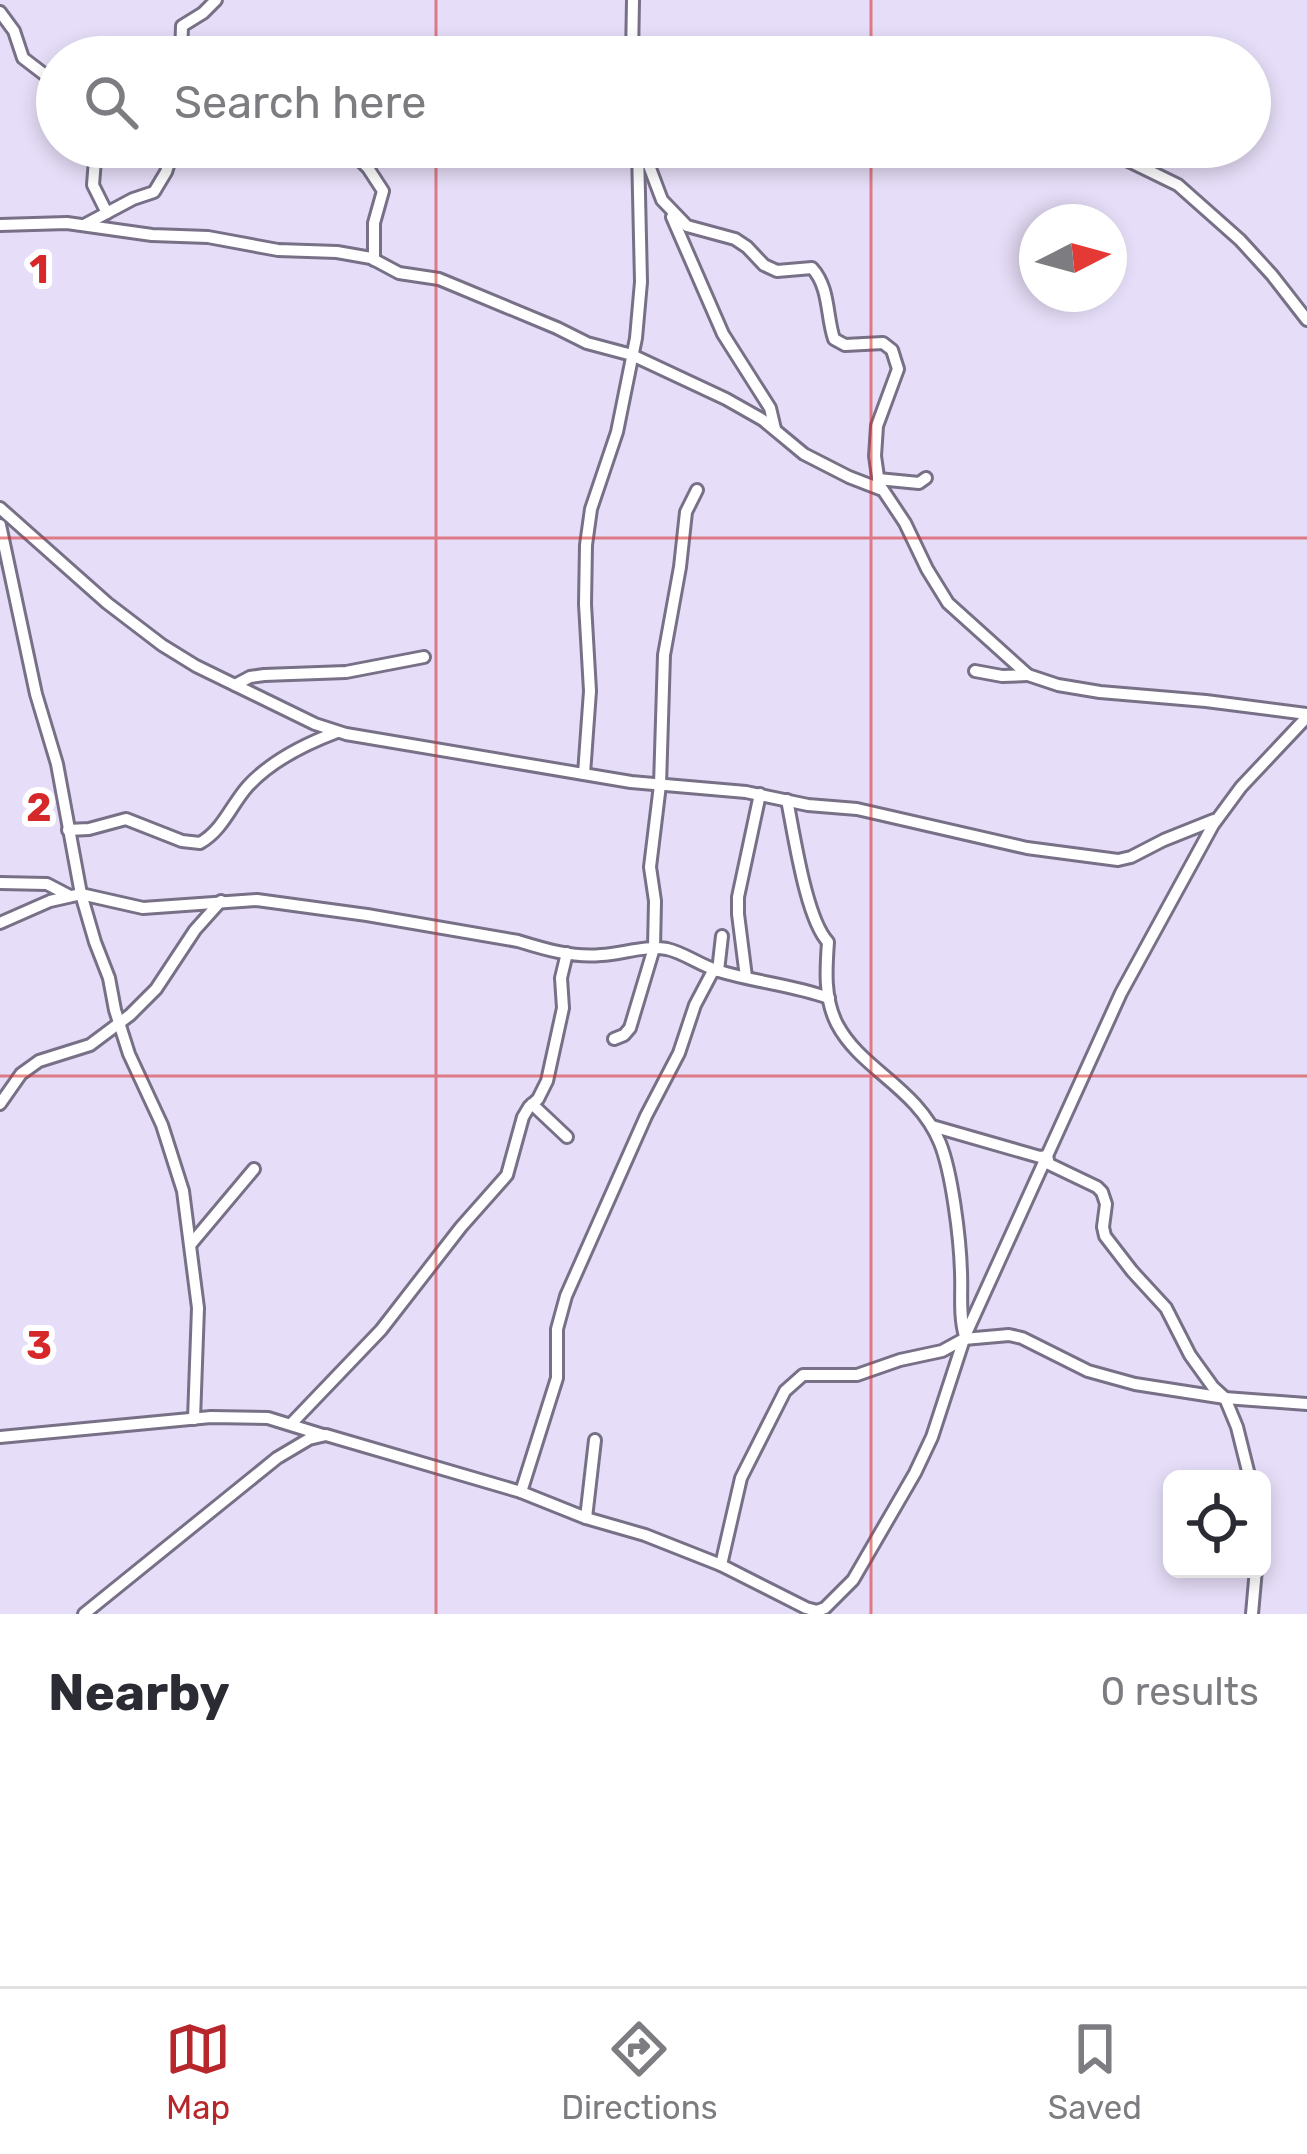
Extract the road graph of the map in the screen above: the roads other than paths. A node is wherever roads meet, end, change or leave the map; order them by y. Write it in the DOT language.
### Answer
graph roads {
  1 [pos="216,0"];
  2 [pos="633,0"];
  3 [pos="0,12"];
  4 [pos="182,36"];
  5 [pos="632,36"];
  6 [pos="36,68"];
  7 [pos="94,168"];
  8 [pos="167,168"];
  9 [pos="368,168"];
  10 [pos="638,168"];
  11 [pos="649,168"];
  12 [pos="1143,168"];
  13 [pos="669,211"];
  14 [pos="107,213"];
  15 [pos="0,225"];
  16 [pos="83,226"];
  17 [pos="374,260"];
  18 [pos="1307,320"];
  19 [pos="632,355"];
  20 [pos="775,429"];
  21 [pos="926,478"];
  22 [pos="879,484"];
  23 [pos="697,490"];
  24 [pos="0,508"];
  25 [pos="0,525"];
  26 [pos="424,657"];
  27 [pos="975,671"];
  28 [pos="1028,675"];
  29 [pos="236,685"];
  30 [pos="1307,717"];
  31 [pos="337,732"];
  32 [pos="584,775"];
  33 [pos="660,785"];
  34 [pos="760,794"];
  35 [pos="787,800"];
  36 [pos="1217,819"];
  37 [pos="68,830"];
  38 [pos="0,883"];
  39 [pos="76,895"];
  40 [pos="221,901"];
  41 [pos="0,923"];
  42 [pos="722,936"];
  43 [pos="654,948"];
  44 [pos="567,953"];
  45 [pos="716,970"];
  46 [pos="746,977"];
  47 [pos="829,998"];
  48 [pos="120,1024"];
  49 [pos="614,1039"];
  50 [pos="0,1104"];
  51 [pos="532,1104"];
  52 [pos="932,1126"];
  53 [pos="567,1137"];
  54 [pos="1047,1156"];
  55 [pos="254,1169"];
  56 [pos="191,1244"];
  57 [pos="964,1338"];
  58 [pos="1225,1398"];
  59 [pos="1307,1404"];
  60 [pos="194,1419"];
  61 [pos="291,1424"];
  62 [pos="326,1435"];
  63 [pos="0,1437"];
  64 [pos="595,1440"];
  65 [pos="1248,1470"];
  66 [pos="521,1492"];
  67 [pos="586,1517"];
  68 [pos="722,1565"];
  69 [pos="1255,1578"];
  70 [pos="84,1614"];
  71 [pos="1252,1614"];
  1 -- 4 [label="street"];
  2 -- 5 [label="street"];
  3 -- 6 [label="street"];
  7 -- 14 [label="street"];
  8 -- 14 [label="street"];
  9 -- 17 [label="street"];
  10 -- 19 [label="street"];
  11 -- 13 [label="street"];
  12 -- 18 [label="street"];
  13 -- 20 [label="street"];
  13 -- 22 [label="street"];
  14 -- 16 [label="street"];
  15 -- 16 [label="street"];
  16 -- 17 [label="street"];
  17 -- 19 [label="street"];
  19 -- 20 [label="street"];
  19 -- 32 [label="street"];
  20 -- 22 [label="street"];
  21 -- 22 [label="street"];
  22 -- 28 [label="street"];
  23 -- 33 [label="street"];
  24 -- 29 [label="street"];
  25 -- 37 [label="street"];
  26 -- 29 [label="street"];
  27 -- 28 [label="street"];
  28 -- 30 [label="street"];
  29 -- 31 [label="street"];
  30 -- 36 [label="street"];
  31 -- 32 [label="street"];
  31 -- 37 [label="street"];
  32 -- 33 [label="street"];
  33 -- 34 [label="street"];
  33 -- 43 [label="street"];
  34 -- 35 [label="street"];
  34 -- 46 [label="street"];
  35 -- 36 [label="street"];
  35 -- 47 [label="street"];
  36 -- 54 [label="street"];
  37 -- 39 [label="street"];
  38 -- 39 [label="street"];
  39 -- 40 [label="street"];
  39 -- 41 [label="street"];
  39 -- 48 [label="street"];
  40 -- 44 [label="street"];
  40 -- 48 [label="street"];
  42 -- 45 [label="street"];
  43 -- 44 [label="street"];
  43 -- 45 [label="street"];
  43 -- 49 [label="street"];
  44 -- 51 [label="street"];
  45 -- 46 [label="street"];
  45 -- 66 [label="street"];
  46 -- 47 [label="street"];
  47 -- 52 [label="street"];
  48 -- 50 [label="street"];
  48 -- 56 [label="street"];
  51 -- 53 [label="street"];
  51 -- 61 [label="street"];
  52 -- 54 [label="street"];
  52 -- 57 [label="street"];
  54 -- 57 [label="street"];
  54 -- 58 [label="street"];
  55 -- 56 [label="street"];
  56 -- 60 [label="street"];
  57 -- 58 [label="street"];
  57 -- 68 [label="street"];
  57 -- 68 [label="street"];
  58 -- 59 [label="street"];
  58 -- 65 [label="street"];
  60 -- 61 [label="street"];
  60 -- 63 [label="street"];
  61 -- 62 [label="street"];
  62 -- 66 [label="street"];
  62 -- 70 [label="street"];
  64 -- 67 [label="street"];
  66 -- 67 [label="street"];
  67 -- 68 [label="street"];
  69 -- 71 [label="street"];
}
